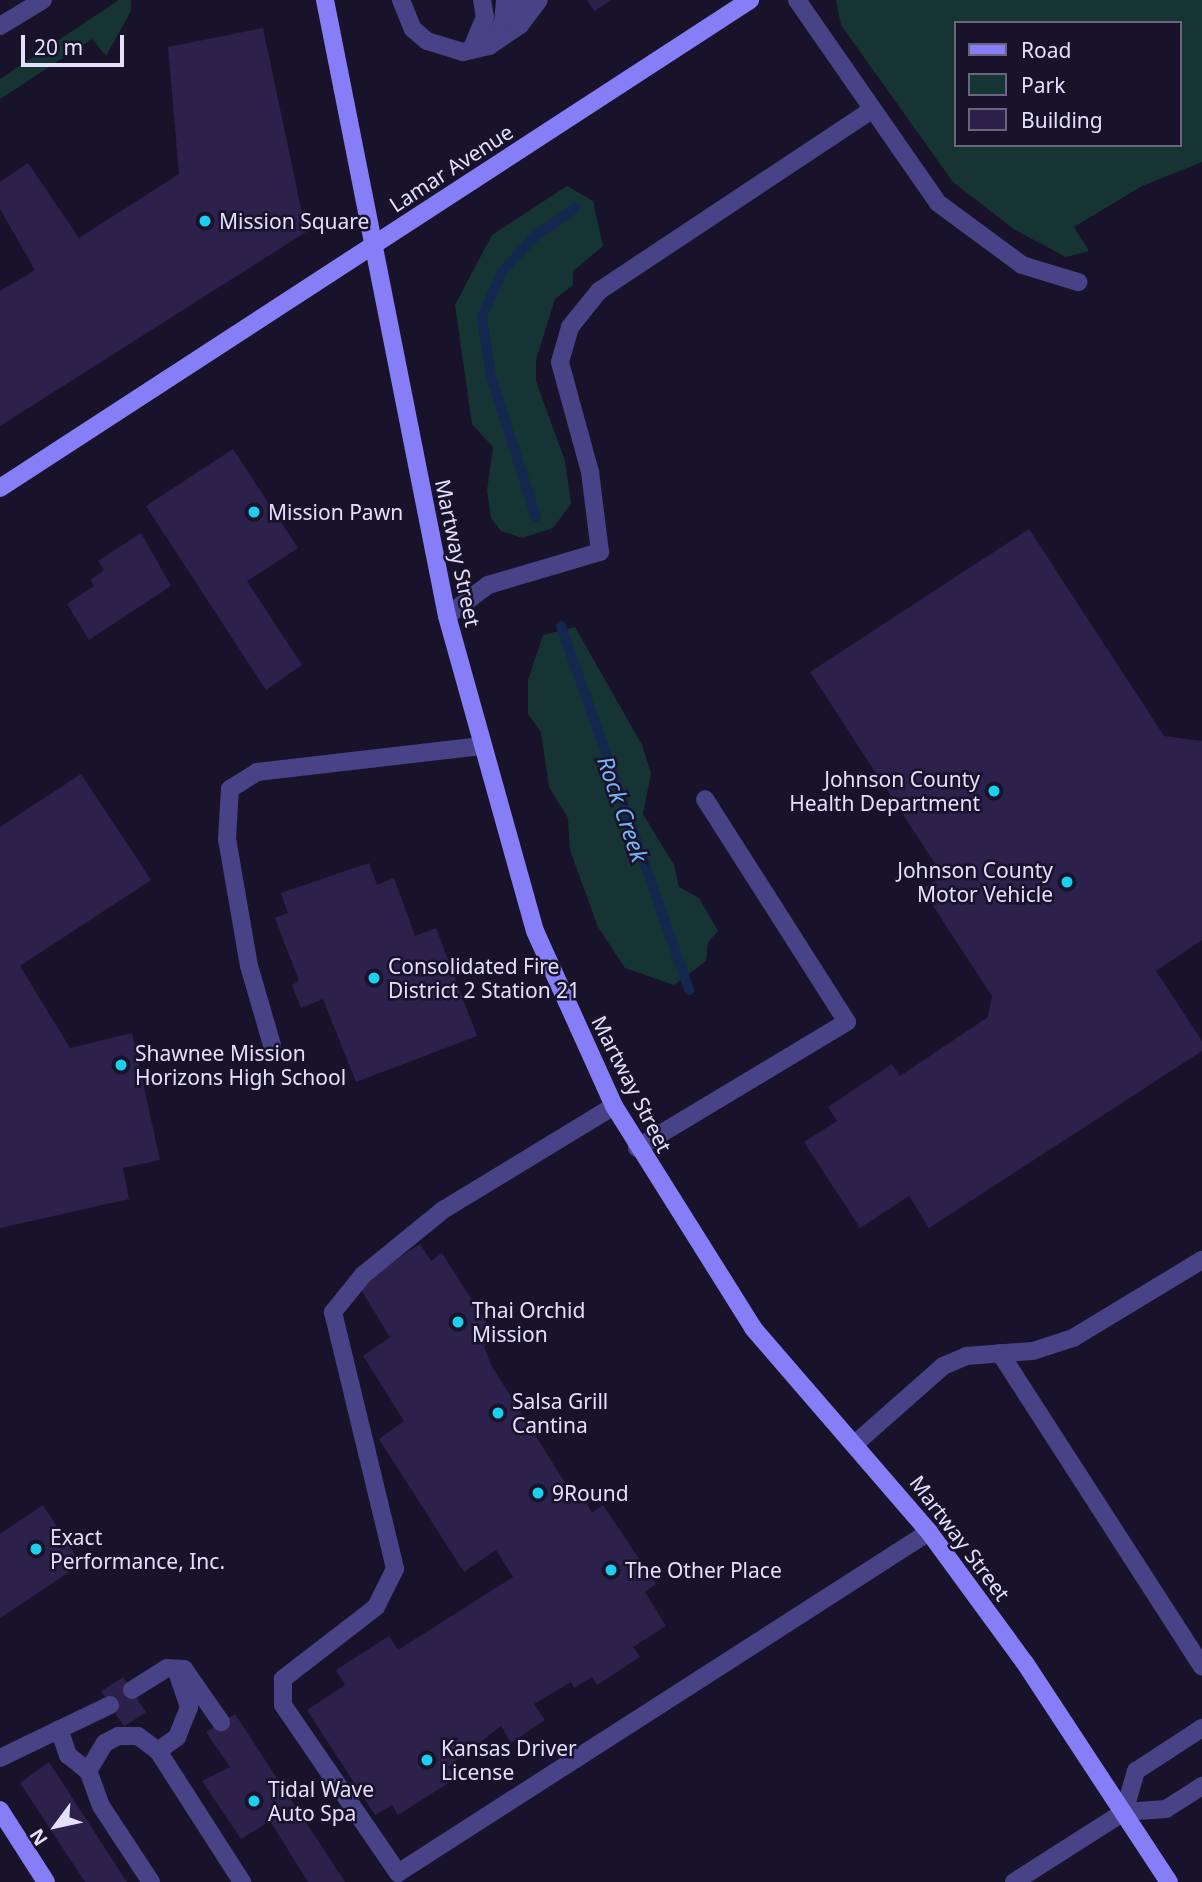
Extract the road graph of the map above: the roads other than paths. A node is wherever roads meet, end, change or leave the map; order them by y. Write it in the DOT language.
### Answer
graph roads {
  1 [pos="43,0"];
  2 [pos="326,0"];
  3 [pos="401,0"];
  4 [pos="482,0"];
  5 [pos="505,0"];
  6 [pos="521,0"];
  7 [pos="539,0"];
  8 [pos="750,0"];
  9 [pos="797,0"];
  10 [pos="520,25"];
  11 [pos="0,26"];
  12 [pos="480,48"];
  13 [pos="870,111"];
  14 [pos="375,246"];
  15 [pos="1077,282"];
  16 [pos="0,488"];
  17 [pos="447,616"];
  18 [pos="482,746"];
  19 [pos="705,799"];
  20 [pos="272,1045"];
  21 [pos="614,1106"];
  22 [pos="637,1148"];
  23 [pos="1202,1260"];
  24 [pos="1000,1353"];
  25 [pos="856,1443"];
  26 [pos="929,1532"];
  27 [pos="1202,1666"];
  28 [pos="176,1669"];
  29 [pos="132,1690"];
  30 [pos="110,1705"];
  31 [pos="220,1722"];
  32 [pos="1202,1728"];
  33 [pos="59,1729"];
  34 [pos="158,1751"];
  35 [pos="0,1758"];
  36 [pos="88,1771"];
  37 [pos="1202,1786"];
  38 [pos="0,1810"];
  39 [pos="1124,1812"];
  40 [pos="46,1882"];
  41 [pos="151,1882"];
  42 [pos="242,1882"];
  43 [pos="1014,1882"];
  44 [pos="1169,1882"];
  1 -- 11 [label="lane"];
  2 -- 14 [label="street, Martway Street"];
  3 -- 12 [label="lane"];
  4 -- 12 [label="lane"];
  5 -- 12 [label="lane"];
  6 -- 10 [label="lane"];
  7 -- 10 [label="lane"];
  8 -- 14 [label="street, Lamar Avenue"];
  9 -- 13 [label="lane"];
  10 -- 12 [label="lane"];
  13 -- 15 [label="lane"];
  13 -- 17 [label="lane"];
  14 -- 16 [label="street, Lamar Avenue"];
  14 -- 17 [label="street, Martway Street"];
  17 -- 18 [label="street, Martway Street"];
  18 -- 20 [label="lane"];
  18 -- 21 [label="street, Martway Street"];
  19 -- 22 [label="lane"];
  21 -- 22 [label="street, Martway Street"];
  21 -- 26 [label="lane"];
  22 -- 25 [label="street, Martway Street"];
  23 -- 24 [label="lane"];
  24 -- 25 [label="lane"];
  24 -- 27 [label="lane"];
  25 -- 26 [label="street, Martway Street"];
  26 -- 39 [label="street, Martway Street"];
  28 -- 29 [label="lane"];
  28 -- 31 [label="lane"];
  28 -- 34 [label="lane"];
  30 -- 33 [label="lane"];
  32 -- 39 [label="lane"];
  33 -- 35 [label="lane"];
  33 -- 36 [label="lane"];
  34 -- 36 [label="lane"];
  34 -- 42 [label="lane"];
  36 -- 41 [label="lane"];
  37 -- 39 [label="lane"];
  38 -- 40 [label="street"];
  39 -- 43 [label="lane"];
  39 -- 44 [label="street, Martway Street"];
}
